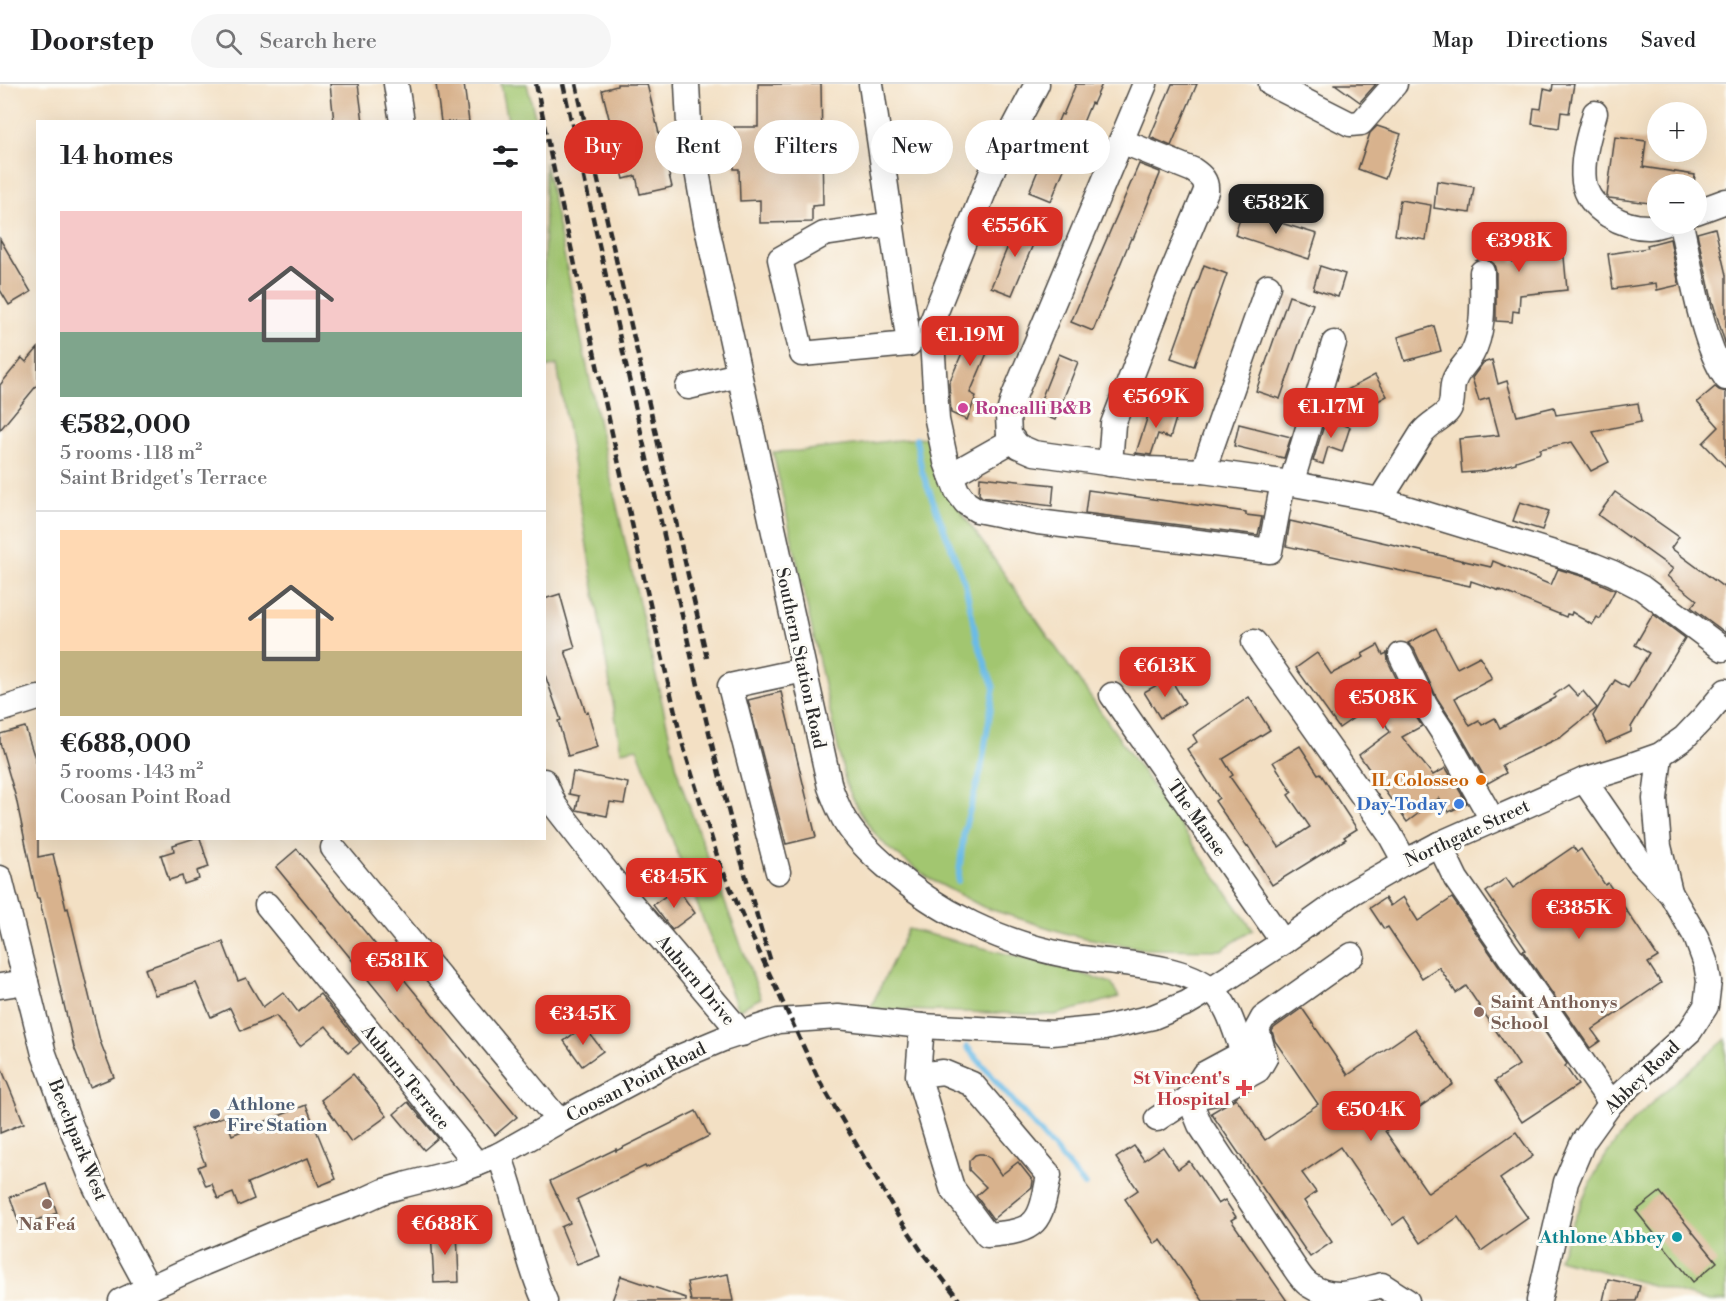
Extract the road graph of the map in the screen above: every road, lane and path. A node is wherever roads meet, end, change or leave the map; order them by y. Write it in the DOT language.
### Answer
graph roads {
  1 [pos="396,84"];
  2 [pos="687,84"];
  3 [pos="871,84"];
  4 [pos="1037,84"];
  5 [pos="1145,84"];
  6 [pos="1271,84"];
  7 [pos="1395,84"];
  8 [pos="1595,113"];
  9 [pos="402,120"];
  10 [pos="1121,141"];
  11 [pos="1726,201"];
  12 [pos="1707,208"];
  13 [pos="892,224"];
  14 [pos="1647,226"];
  15 [pos="1683,234"];
  16 [pos="1482,272"];
  17 [pos="1268,285"];
  18 [pos="1334,343"];
  19 [pos="739,375"];
  20 [pos="1726,378"];
  21 [pos="688,387"];
  22 [pos="1013,440"];
  23 [pos="1110,464"];
  24 [pos="1203,471"];
  25 [pos="951,475"];
  26 [pos="1287,483"];
  27 [pos="1380,500"];
  28 [pos="1254,642"];
  29 [pos="1723,648"];
  30 [pos="1401,655"];
  31 [pos="804,670"];
  32 [pos="1726,691"];
  33 [pos="1112,695"];
  34 [pos="36,699"];
  35 [pos="0,710"];
  36 [pos="1660,755"];
  37 [pos="1584,780"];
  38 [pos="546,786"];
  39 [pos="1492,819"];
  40 [pos="1439,844"];
  41 [pos="333,848"];
  42 [pos="1405,862"];
  43 [pos="778,872"];
  44 [pos="0,878"];
  45 [pos="1671,894"];
  46 [pos="267,905"];
  47 [pos="1283,942"];
  48 [pos="1352,955"];
  49 [pos="26,982"];
  50 [pos="0,986"];
  51 [pos="1211,989"];
  52 [pos="922,1026"];
  53 [pos="742,1034"];
  54 [pos="918,1075"];
  55 [pos="1189,1098"];
  56 [pos="1611,1103"];
  57 [pos="1157,1119"];
  58 [pos="559,1121"];
  59 [pos="488,1160"];
  60 [pos="149,1289"];
  61 [pos="1354,1297"];
  62 [pos="1404,1300"];
  63 [pos="121,1301"];
  64 [pos="545,1301"];
  65 [pos="1539,1301"];
  1 -- 9 [label="street"];
  2 -- 19 [label="street, Southern Station Road"];
  3 -- 13 [label="street"];
  4 -- 25 [label="street"];
  5 -- 10 [label="street"];
  6 -- 7 [label="street"];
  8 -- 14 [label="street"];
  10 -- 22 [label="street"];
  10 -- 23 [label="street"];
  11 -- 12 [label="street"];
  13 -- 13 [label="street"];
  15 -- 20 [label="street"];
  16 -- 27 [label="street"];
  17 -- 24 [label="street"];
  18 -- 26 [label="street"];
  19 -- 21 [label="street"];
  19 -- 31 [label="street, Southern Station Road"];
  22 -- 23 [label="street"];
  22 -- 25 [label="street"];
  23 -- 24 [label="street"];
  24 -- 26 [label="street"];
  25 -- 26 [label="street"];
  26 -- 27 [label="street"];
  27 -- 29 [label="street"];
  28 -- 42 [label="street"];
  30 -- 39 [label="street"];
  31 -- 43 [label="street"];
  31 -- 51 [label="street, Southern Station Road"];
  32 -- 36 [label="street, Northgate Street"];
  33 -- 47 [label="street, The Manse"];
  34 -- 35 [label="street"];
  36 -- 37 [label="street, Northgate Street"];
  36 -- 45 [label="street, Abbey Road"];
  37 -- 39 [label="street, Northgate Street"];
  37 -- 45 [label="street, Abbey Road"];
  38 -- 53 [label="street, Auburn Drive"];
  39 -- 40 [label="street, Northgate Street"];
  40 -- 42 [label="street, Northgate Street"];
  40 -- 56 [label="street"];
  41 -- 58 [label="street"];
  42 -- 47 [label="street, Northgate Street"];
  44 -- 49 [label="street, Beechpark West"];
  45 -- 56 [label="street, Abbey Road"];
  46 -- 59 [label="street, Auburn Terrace"];
  47 -- 51 [label="street, Northgate Street"];
  48 -- 55 [label="street"];
  49 -- 50 [label="street"];
  49 -- 60 [label="street, Beechpark West"];
  51 -- 52 [label="street, Coosan Point Road"];
  51 -- 55 [label="street"];
  52 -- 53 [label="street, Coosan Point Road"];
  52 -- 54 [label="street"];
  53 -- 58 [label="street, Coosan Point Road"];
  54 -- 54 [label="street"];
  55 -- 57 [label="street"];
  55 -- 61 [label="street"];
  56 -- 65 [label="street, Abbey Road"];
  58 -- 59 [label="street, Coosan Point Road"];
  59 -- 60 [label="street, Coosan Point Road"];
  59 -- 64 [label="street, Auburn Terrace"];
  60 -- 63 [label="street, Coosan Point Road"];
  61 -- 62 [label="street"];
}
